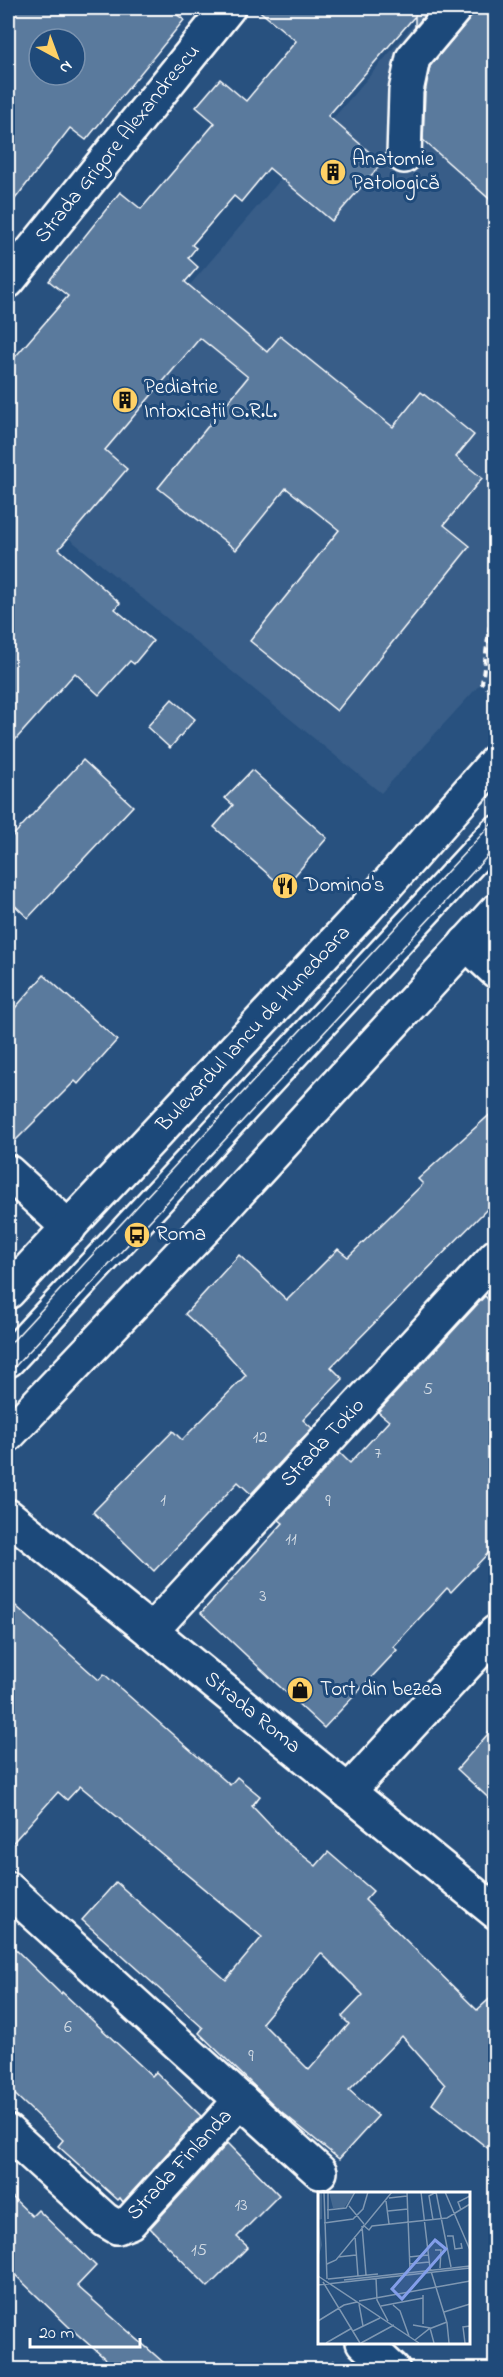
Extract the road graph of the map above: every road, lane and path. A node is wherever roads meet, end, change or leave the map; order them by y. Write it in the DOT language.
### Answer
graph roads {
  1 [pos="228,8"];
  2 [pos="455,8"];
  3 [pos="404,156"];
  4 [pos="8,281"];
  5 [pos="495,585"];
  6 [pos="495,695"];
  7 [pos="495,762"];
  8 [pos="495,833"];
  9 [pos="495,911"];
  10 [pos="466,943"];
  11 [pos="495,971"];
  12 [pos="8,1172"];
  13 [pos="69,1228"];
  14 [pos="495,1256"];
  15 [pos="8,1292"];
  16 [pos="8,1360"];
  17 [pos="8,1435"];
  18 [pos="8,1516"];
  19 [pos="151,1631"];
  20 [pos="495,1632"];
  21 [pos="348,1792"];
  22 [pos="8,1889"];
  23 [pos="495,1912"];
  24 [pos="241,2100"];
  25 [pos="8,2132"];
  26 [pos="320,2172"];
  27 [pos="364,2344"];
  28 [pos="393,2370"];
  1 -- 4 [label="street, Strada Grigore Alexandrescu"];
  2 -- 3 [label="street"];
  5 -- 6 [label="path"];
  7 -- 13 [label="street, Bulevardul Iancu de Hunedoara"];
  8 -- 16 [label="street"];
  9 -- 10 [label="street"];
  10 -- 11 [label="street"];
  10 -- 17 [label="street"];
  12 -- 13 [label="street"];
  13 -- 15 [label="street, Bulevardul Iancu de Hunedoara"];
  14 -- 19 [label="street, Strada Tokio"];
  18 -- 19 [label="street, Strada Roma"];
  19 -- 21 [label="street, Strada Roma"];
  20 -- 21 [label="street"];
  21 -- 23 [label="street, Strada Roma"];
  22 -- 24 [label="street, Strada Finlanda"];
  24 -- 25 [label="street, Strada Finlanda"];
  24 -- 26 [label="street, Strada Finlanda"];
  27 -- 28 [label="street"];
}
